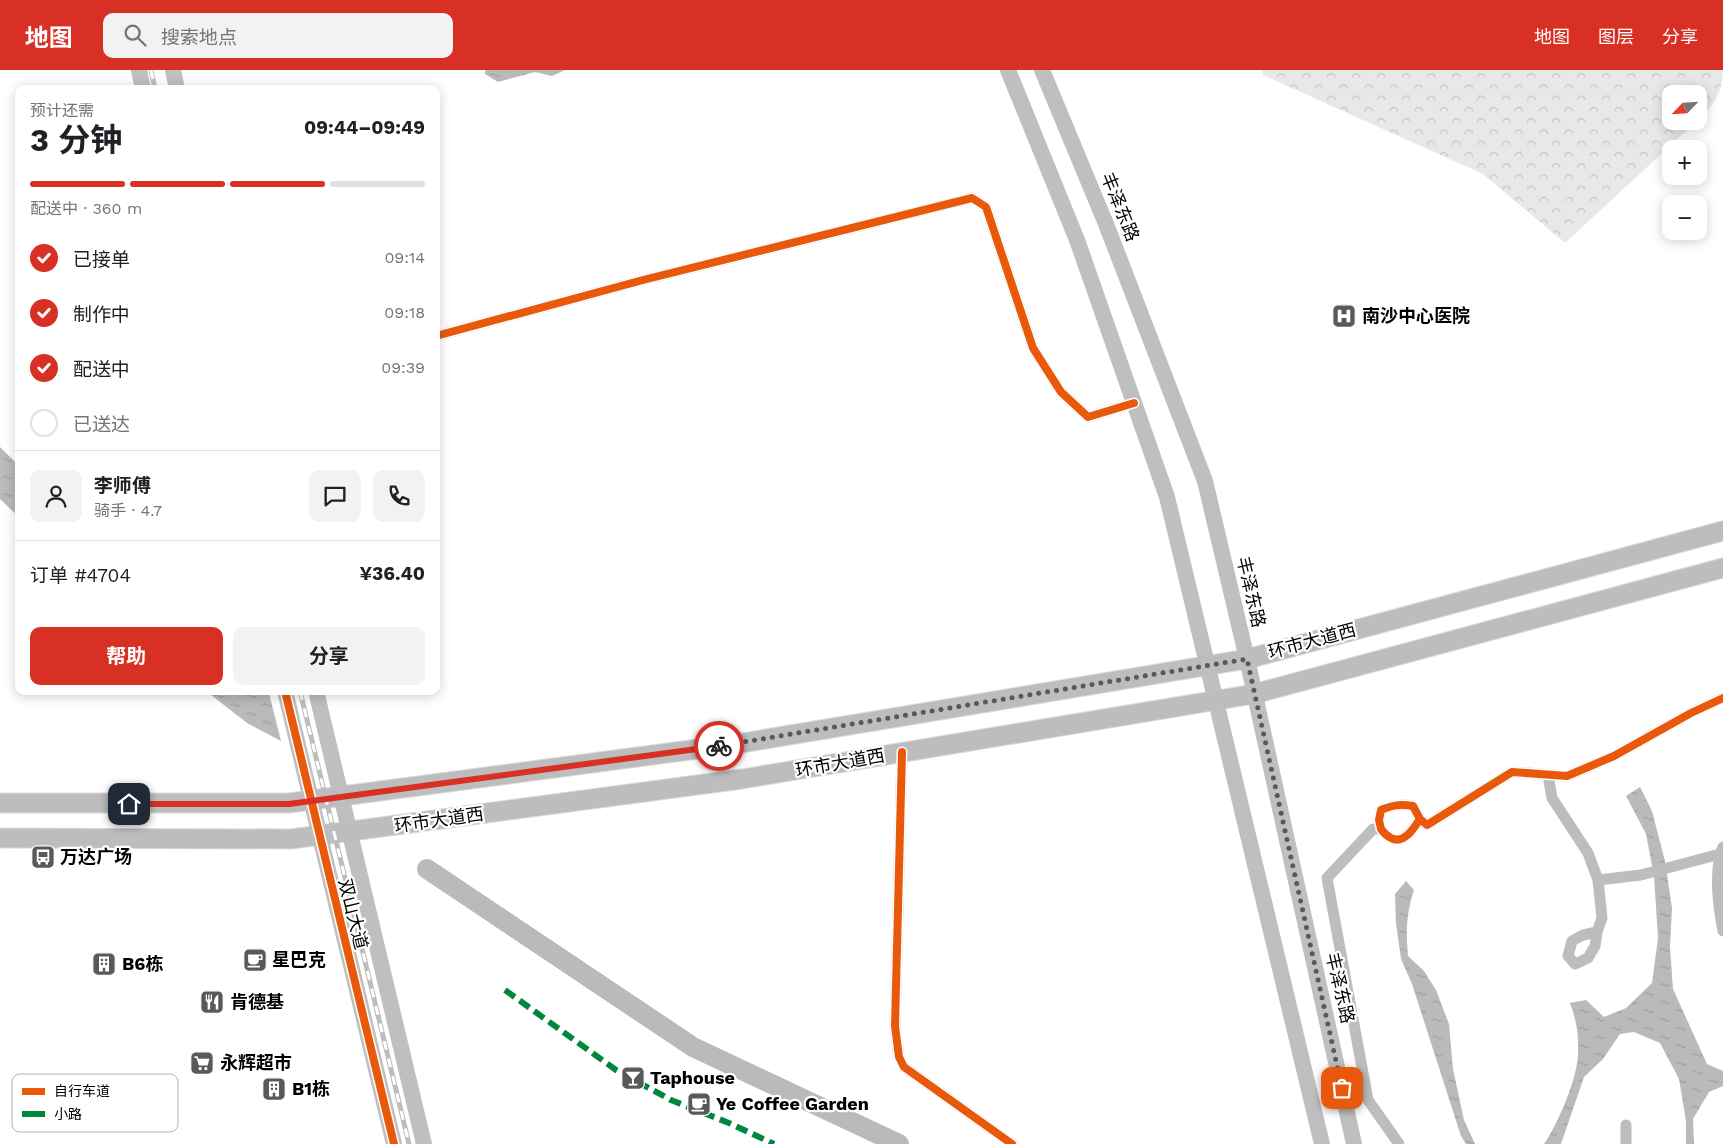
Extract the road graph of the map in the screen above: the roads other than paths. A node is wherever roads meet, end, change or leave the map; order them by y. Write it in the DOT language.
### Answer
graph roads {
  1 [pos="139,70"];
  2 [pos="173,70"];
  3 [pos="1008,70"];
  4 [pos="1042,70"];
  5 [pos="142,85"];
  6 [pos="176,85"];
  7 [pos="440,335"];
  8 [pos="1134,403"];
  9 [pos="1723,530"];
  10 [pos="1723,568"];
  11 [pos="1247,659"];
  12 [pos="1208,666"];
  13 [pos="1254,694"];
  14 [pos="285,695"];
  15 [pos="317,695"];
  16 [pos="1723,698"];
  17 [pos="1217,700"];
  18 [pos="902,752"];
  19 [pos="1548,775"];
  20 [pos="341,797"];
  21 [pos="310,801"];
  22 [pos="0,803"];
  23 [pos="1420,818"];
  24 [pos="1380,830"];
  25 [pos="350,832"];
  26 [pos="318,836"];
  27 [pos="0,838"];
  28 [pos="1722,851"];
  29 [pos="1598,880"];
  30 [pos="1723,931"];
  31 [pos="1597,932"];
  32 [pos="1626,1125"];
  33 [pos="394,1144"];
  34 [pos="424,1144"];
  35 [pos="1012,1144"];
  36 [pos="1322,1144"];
  37 [pos="1354,1144"];
  38 [pos="1399,1144"];
  39 [pos="1626,1144"];
  1 -- 5 [label="main road"];
  2 -- 6 [label="main road"];
  3 -- 8 [label="main road"];
  4 -- 11 [label="main road, 丰泽东路"];
  7 -- 8 [label="street"];
  8 -- 12 [label="main road"];
  9 -- 11 [label="main road, 环市大道西"];
  10 -- 13 [label="main road, 环市大道西"];
  11 -- 12 [label="main road, 环市大道西"];
  11 -- 13 [label="main road, 丰泽东路"];
  12 -- 17 [label="main road"];
  12 -- 20 [label="main road, 环市大道西"];
  13 -- 17 [label="main road, 环市大道西"];
  13 -- 37 [label="main road, 丰泽东路"];
  14 -- 21 [label="main road, 双山大道"];
  15 -- 20 [label="main road, 双山大道"];
  16 -- 19 [label="street"];
  17 -- 18 [label="main road, 环市大道西"];
  17 -- 36 [label="main road"];
  18 -- 25 [label="main road, 环市大道西"];
  18 -- 35 [label="street"];
  19 -- 23 [label="street"];
  19 -- 29 [label="street"];
  20 -- 21 [label="main road, 环市大道西"];
  20 -- 25 [label="main road, 双山大道"];
  21 -- 22 [label="main road, 环市大道西"];
  21 -- 26 [label="main road, 双山大道"];
  23 -- 24 [label="street"];
  23 -- 24 [label="street"];
  24 -- 38 [label="street"];
  25 -- 26 [label="main road, 环市大道西"];
  25 -- 34 [label="main road, 双山大道"];
  26 -- 27 [label="main road, 环市大道西"];
  26 -- 33 [label="main road, 双山大道"];
  28 -- 29 [label="street"];
  28 -- 30 [label="street"];
  29 -- 31 [label="street"];
  32 -- 39 [label="street"];
}
